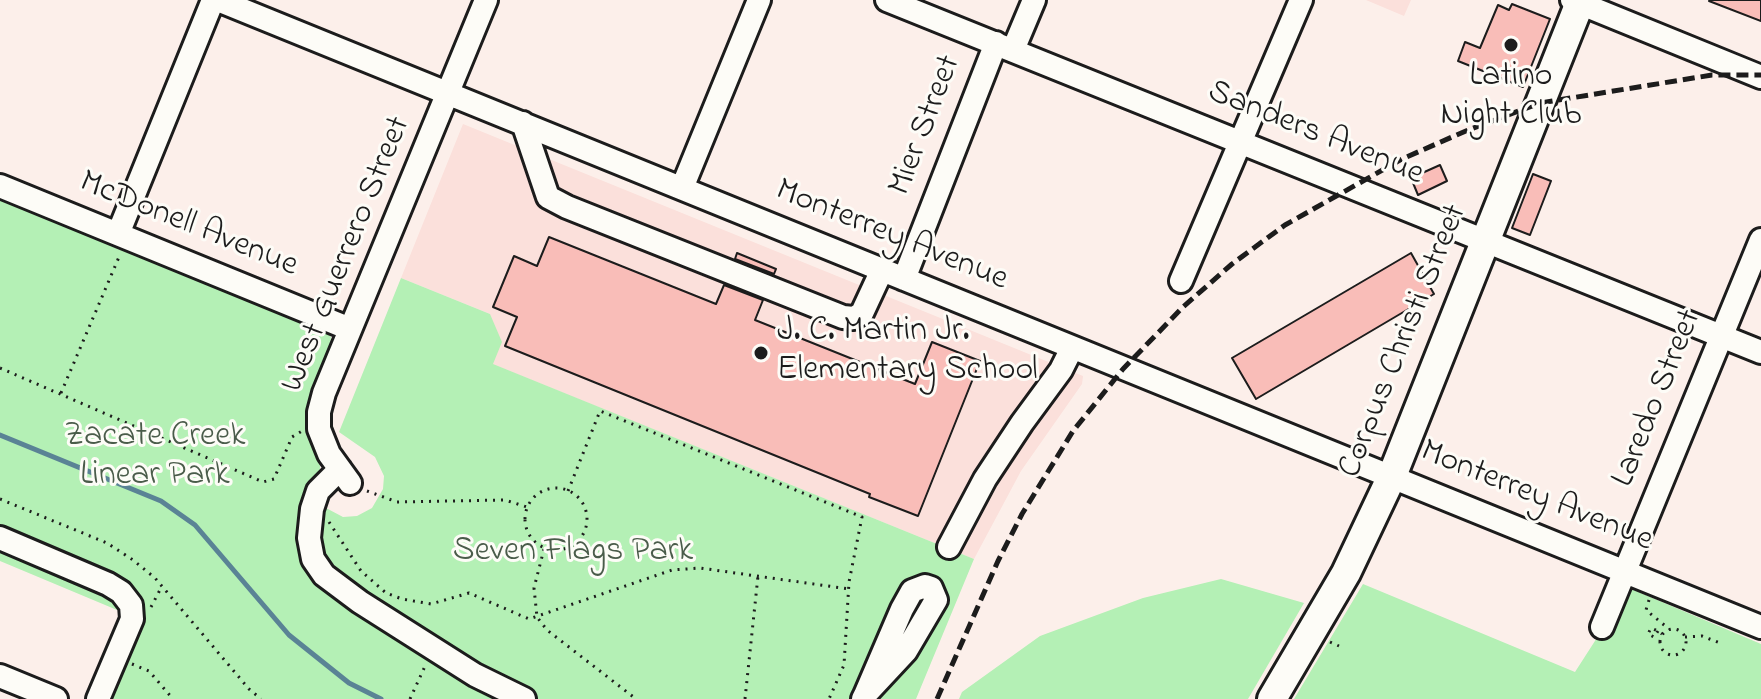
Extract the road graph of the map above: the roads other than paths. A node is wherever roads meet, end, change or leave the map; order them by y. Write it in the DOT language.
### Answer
graph roads {
  1 [pos="216,0"];
  2 [pos="486,0"];
  3 [pos="759,0"];
  4 [pos="887,0"];
  5 [pos="1034,0"];
  6 [pos="1301,0"];
  7 [pos="1577,1"];
  8 [pos="1005,46"];
  9 [pos="1761,77"];
  10 [pos="449,93"];
  11 [pos="523,123"];
  12 [pos="1240,142"];
  13 [pos="0,186"];
  14 [pos="682,188"];
  15 [pos="1761,240"];
  16 [pos="1484,241"];
  17 [pos="119,243"];
  18 [pos="882,270"];
  19 [pos="904,279"];
  20 [pos="1181,281"];
  21 [pos="350,329"];
  22 [pos="1722,336"];
  23 [pos="1072,348"];
  24 [pos="1761,352"];
  25 [pos="1392,476"];
  26 [pos="0,538"];
  27 [pos="949,547"];
  28 [pos="1625,572"];
  29 [pos="1602,627"];
  30 [pos="1761,627"];
  31 [pos="0,676"];
  32 [pos="56,699"];
  33 [pos="98,699"];
  34 [pos="524,699"];
  35 [pos="1272,699"];
  1 -- 10 [label="street, Monterrey Avenue"];
  1 -- 17 [label="street"];
  2 -- 10 [label="street, West Guerrero Street"];
  3 -- 14 [label="street"];
  4 -- 8 [label="street, Sanders Avenue"];
  5 -- 8 [label="street, Mier Street"];
  6 -- 12 [label="street"];
  7 -- 9 [label="street"];
  7 -- 16 [label="main road, Corpus Christi Street"];
  8 -- 12 [label="street, Sanders Avenue"];
  8 -- 19 [label="street, Mier Street"];
  10 -- 11 [label="street, Monterrey Avenue"];
  10 -- 21 [label="street, West Guerrero Street"];
  11 -- 14 [label="street, Monterrey Avenue"];
  11 -- 18 [label="street"];
  12 -- 16 [label="street, Sanders Avenue"];
  12 -- 20 [label="street"];
  13 -- 17 [label="street, McDonell Avenue"];
  14 -- 18 [label="street, Monterrey Avenue"];
  15 -- 22 [label="street, Laredo Street"];
  16 -- 22 [label="street, Sanders Avenue"];
  16 -- 25 [label="main road, Corpus Christi Street"];
  17 -- 21 [label="street, McDonell Avenue"];
  18 -- 19 [label="street, Monterrey Avenue"];
  19 -- 23 [label="street, Monterrey Avenue"];
  21 -- 34 [label="street, West Guerrero Street"];
  22 -- 24 [label="street, Sanders Avenue"];
  22 -- 28 [label="street, Laredo Street"];
  23 -- 25 [label="street, Monterrey Avenue"];
  23 -- 27 [label="street"];
  25 -- 28 [label="street, Monterrey Avenue"];
  25 -- 35 [label="main road, Corpus Christi Street"];
  26 -- 33 [label="street"];
  28 -- 29 [label="street, Laredo Street"];
  28 -- 30 [label="street, Monterrey Avenue"];
  31 -- 32 [label="street"];
}
